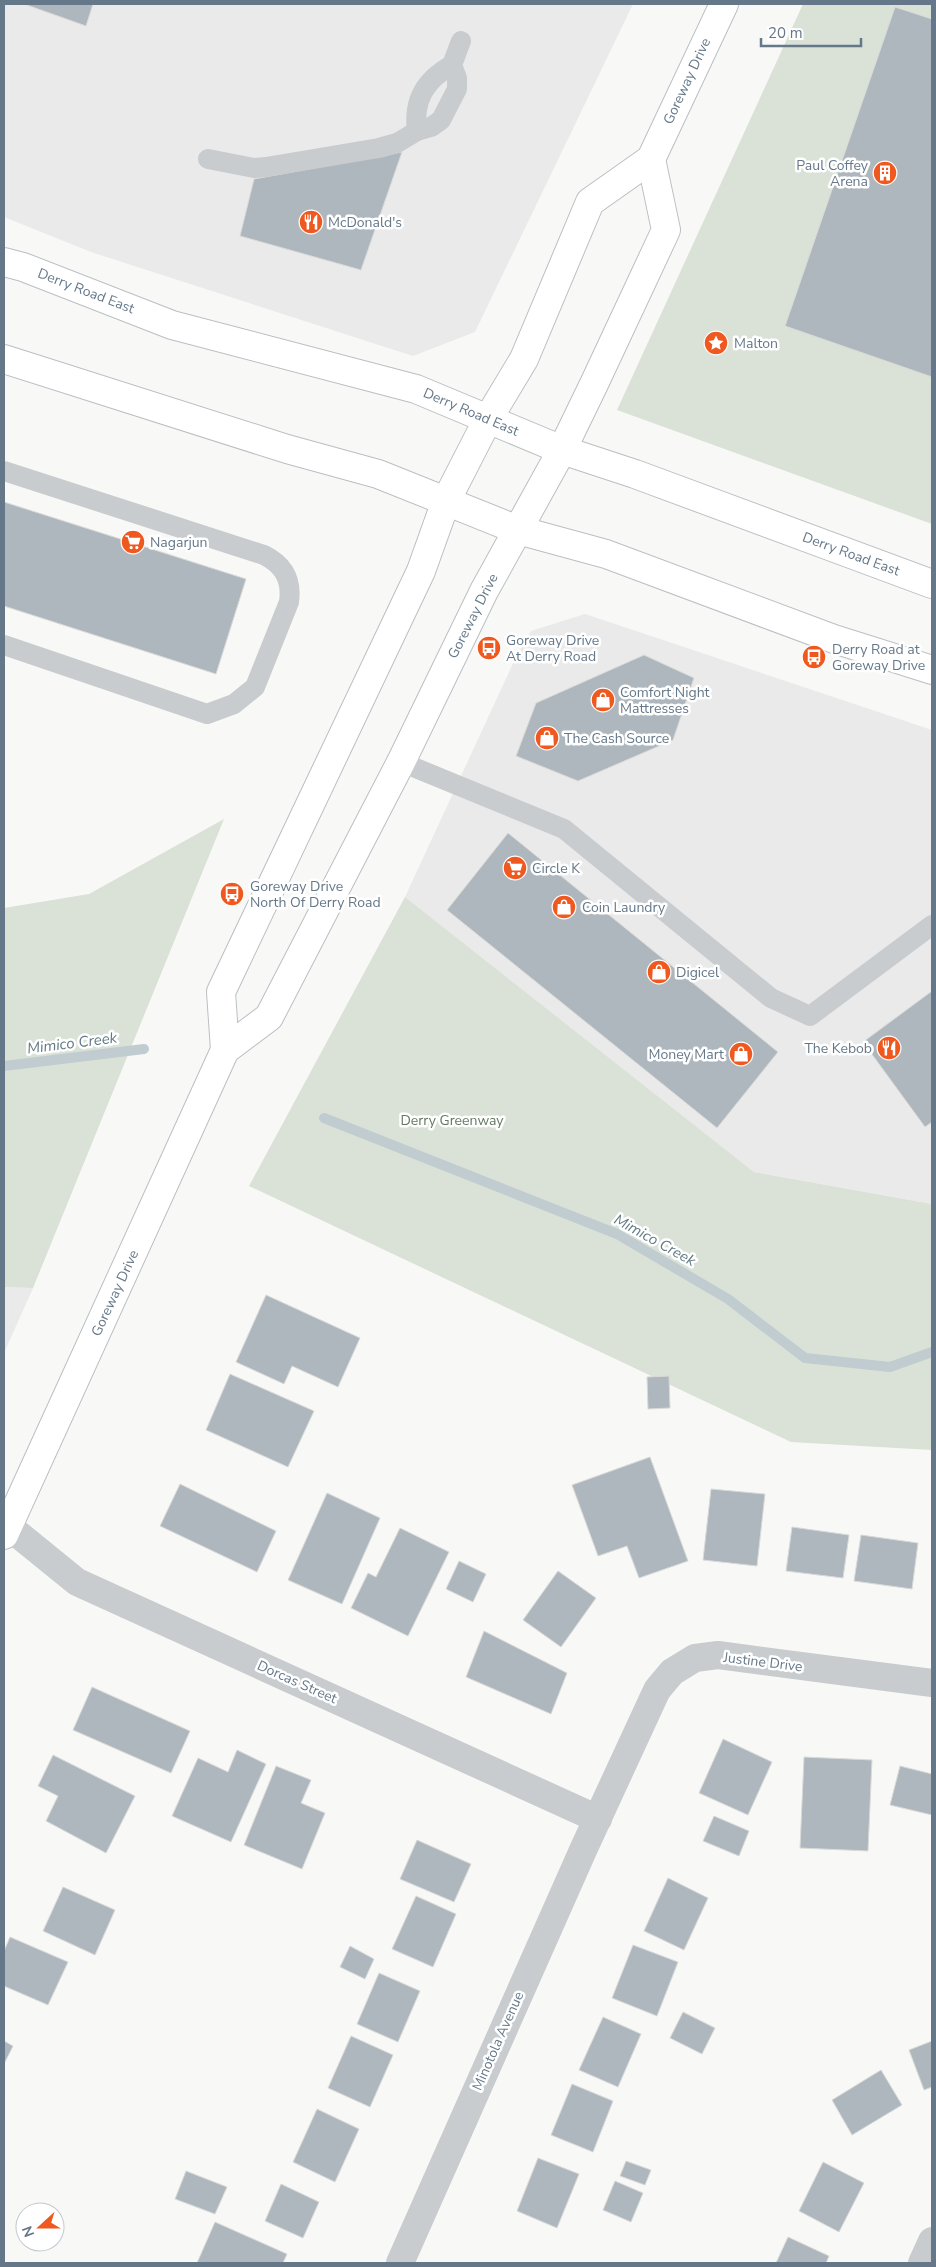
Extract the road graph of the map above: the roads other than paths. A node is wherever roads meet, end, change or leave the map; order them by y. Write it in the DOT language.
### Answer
graph roads {
  1 [pos="724,4"];
  2 [pos="461,41"];
  3 [pos="452,64"];
  4 [pos="417,131"];
  5 [pos="208,159"];
  6 [pos="651,159"];
  7 [pos="4,262"];
  8 [pos="4,359"];
  9 [pos="488,419"];
  10 [pos="562,450"];
  11 [pos="4,471"];
  12 [pos="446,501"];
  13 [pos="518,530"];
  14 [pos="932,584"];
  15 [pos="4,645"];
  16 [pos="932,670"];
  17 [pos="401,762"];
  18 [pos="932,925"];
  19 [pos="225,1050"];
  20 [pos="5,1528"];
  21 [pos="932,1684"];
  22 [pos="598,1819"];
  23 [pos="932,2241"];
  24 [pos="400,2263"];
  25 [pos="922,2263"];
  1 -- 6 [label="main road, Goreway Drive"];
  2 -- 3 [label="lane"];
  3 -- 4 [label="lane"];
  3 -- 4 [label="lane"];
  4 -- 5 [label="lane"];
  6 -- 9 [label="main road, Goreway Drive"];
  6 -- 10 [label="main road, Goreway Drive"];
  7 -- 9 [label="main road, Derry Road East"];
  8 -- 12 [label="main road"];
  9 -- 10 [label="main road, Derry Road East"];
  9 -- 12 [label="main road, Goreway Drive"];
  10 -- 13 [label="main road, Goreway Drive"];
  10 -- 14 [label="main road, Derry Road East"];
  11 -- 15 [label="lane"];
  12 -- 13 [label="main road"];
  12 -- 19 [label="main road, Goreway Drive"];
  13 -- 16 [label="main road"];
  13 -- 17 [label="main road, Goreway Drive"];
  17 -- 18 [label="lane"];
  17 -- 19 [label="main road, Goreway Drive"];
  19 -- 20 [label="main road, Goreway Drive"];
  20 -- 22 [label="street, Dorcas Street"];
  21 -- 22 [label="street, Justine Drive"];
  22 -- 24 [label="street, Minotola Avenue"];
  23 -- 25 [label="street"];
}
